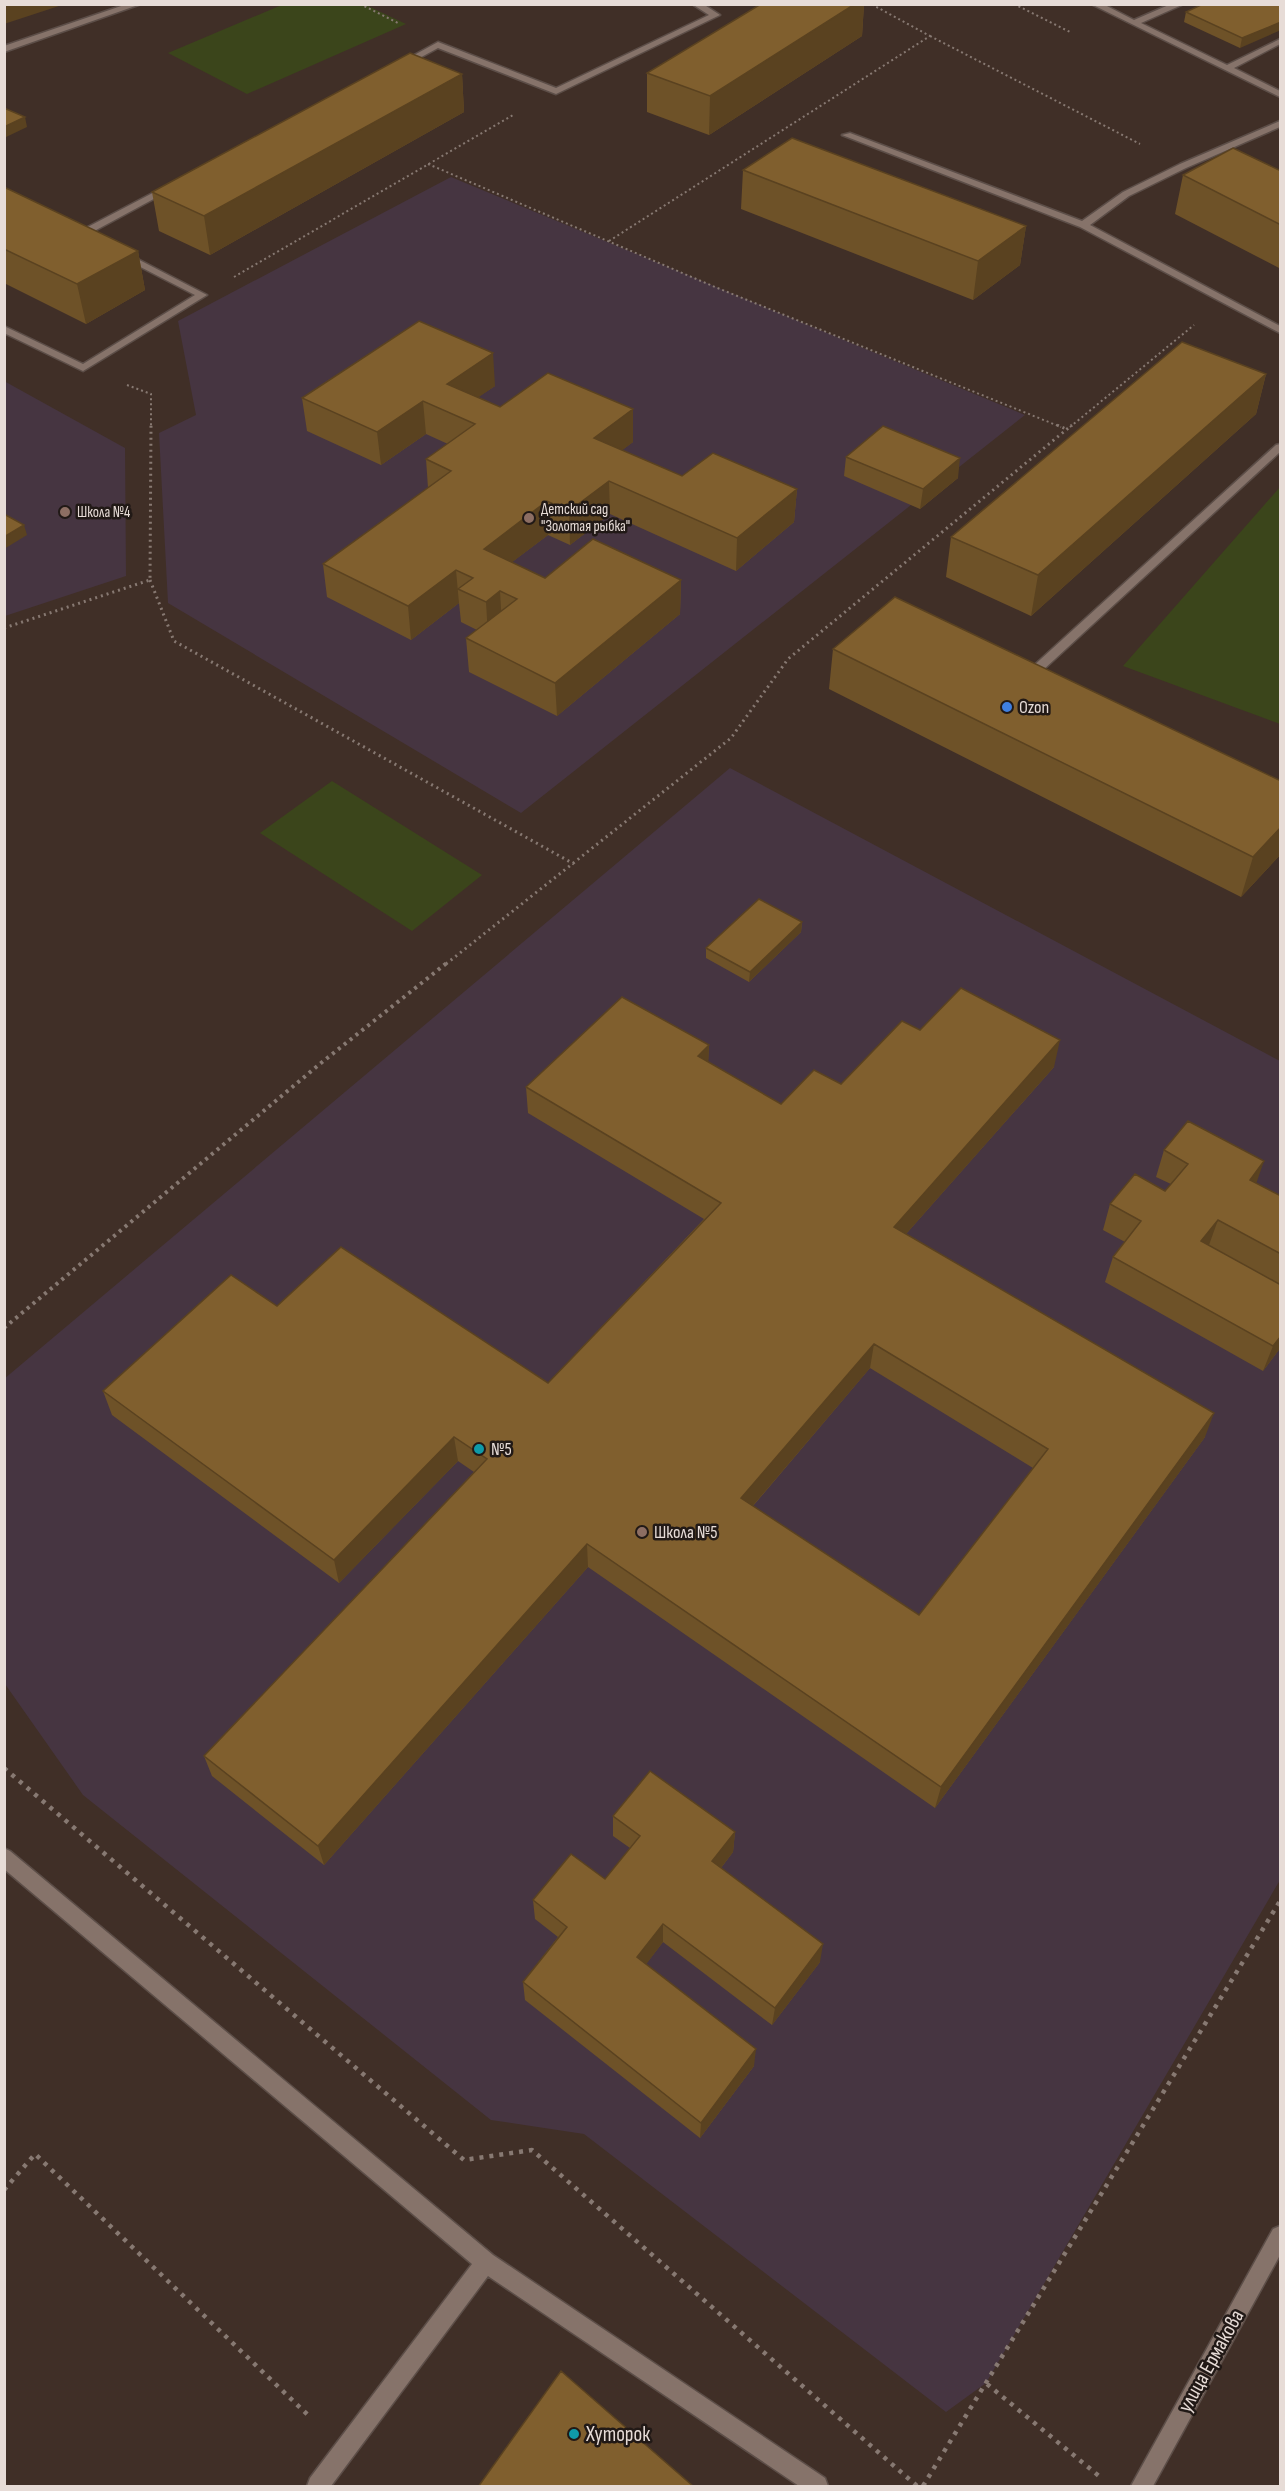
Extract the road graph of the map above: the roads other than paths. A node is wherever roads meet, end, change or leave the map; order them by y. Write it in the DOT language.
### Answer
graph roads {
  1 [pos="137,4"];
  2 [pos="696,4"];
  3 [pos="1095,4"];
  4 [pos="1180,4"];
  5 [pos="1134,23"];
  6 [pos="1281,41"];
  7 [pos="4,49"];
  8 [pos="1227,68"];
  9 [pos="386,73"];
  10 [pos="1281,94"];
  11 [pos="1281,124"];
  12 [pos="847,135"];
  13 [pos="176,184"];
  14 [pos="63,224"];
  15 [pos="1083,225"];
  16 [pos="112,249"];
  17 [pos="4,329"];
  18 [pos="1281,330"];
  19 [pos="1281,447"];
  20 [pos="1056,682"];
  21 [pos="4,1857"];
  22 [pos="1281,2236"];
  23 [pos="486,2262"];
  24 [pos="318,2487"];
  25 [pos="816,2487"];
  26 [pos="1142,2487"];
  1 -- 7 [label="street"];
  2 -- 9 [label="street"];
  3 -- 5 [label="street"];
  4 -- 5 [label="street"];
  5 -- 8 [label="street"];
  6 -- 8 [label="street"];
  8 -- 10 [label="street"];
  11 -- 15 [label="street"];
  12 -- 15 [label="street"];
  13 -- 14 [label="street"];
  15 -- 18 [label="street"];
  16 -- 17 [label="street"];
  19 -- 20 [label="street"];
  21 -- 23 [label="street"];
  22 -- 26 [label="street, улица Ермакова"];
  23 -- 24 [label="street"];
  23 -- 25 [label="street"];
}
